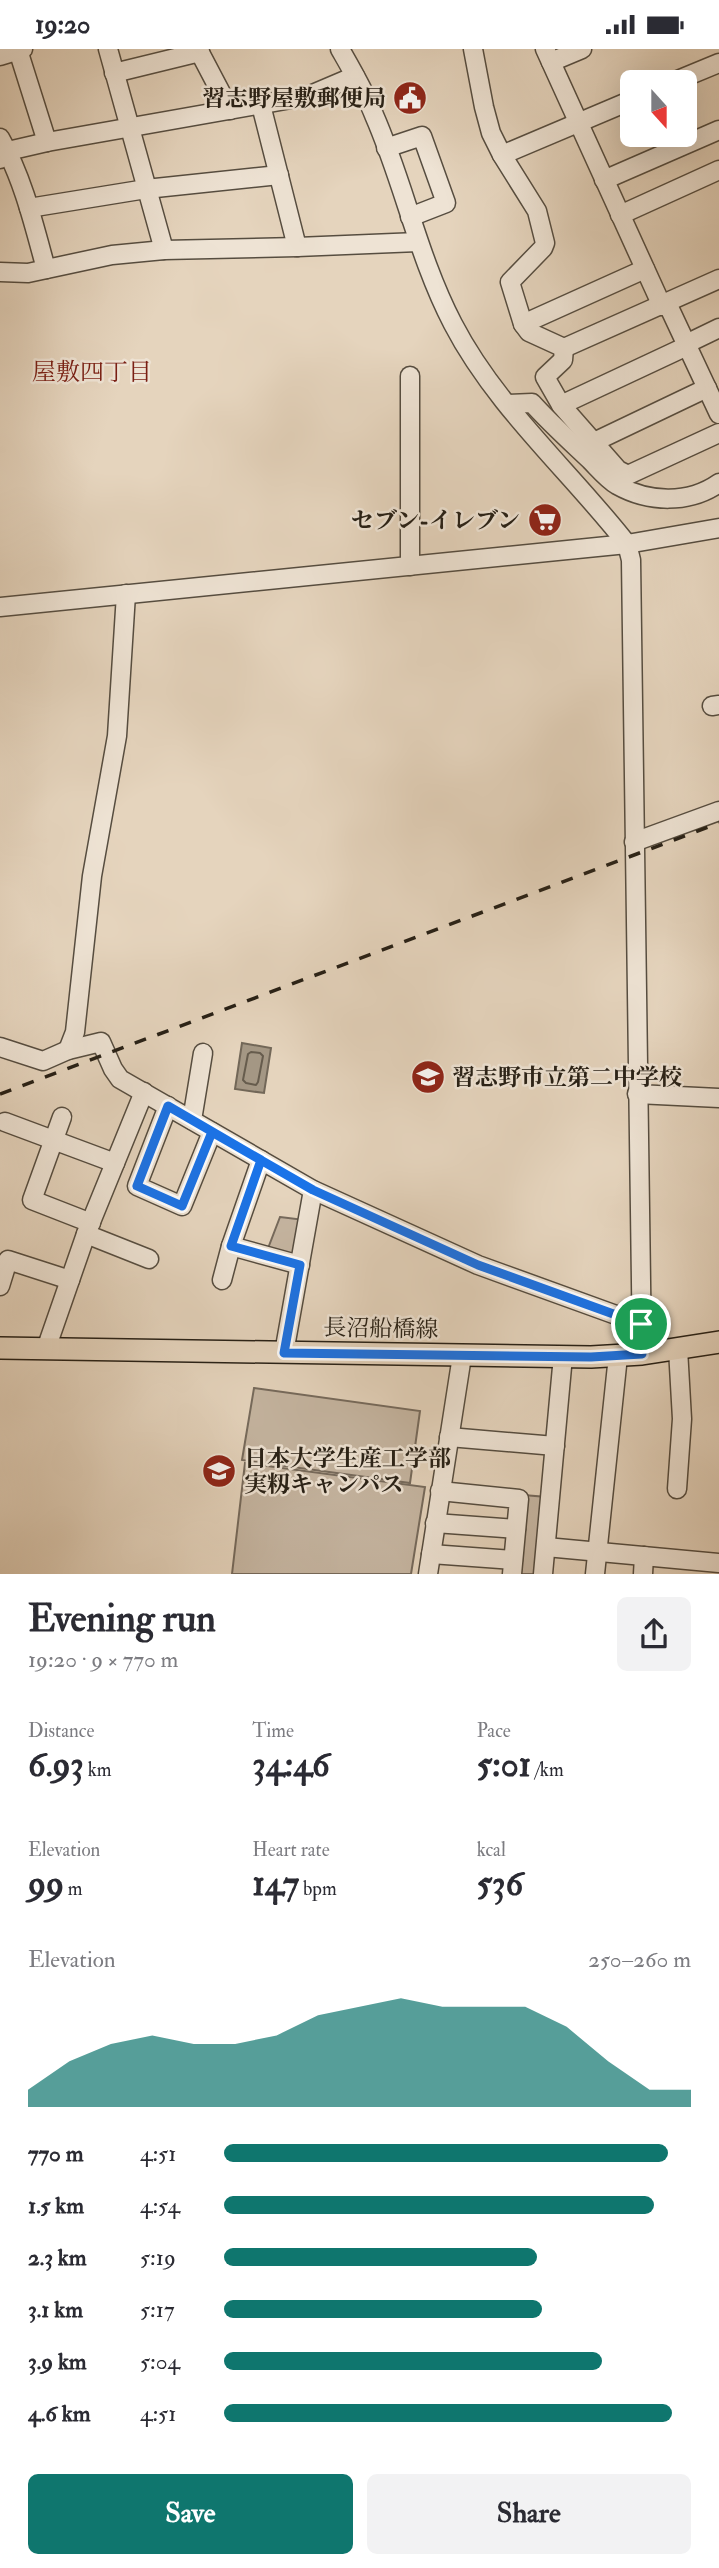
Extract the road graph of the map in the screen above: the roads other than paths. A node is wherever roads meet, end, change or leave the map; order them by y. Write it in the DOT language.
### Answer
graph roads {
  1 [pos="108,49"];
  2 [pos="340,49"];
  3 [pos="473,49"];
  4 [pos="582,49"];
  5 [pos="21,50"];
  6 [pos="199,50"];
  7 [pos="0,56"];
  8 [pos="548,56"];
  9 [pos="719,62"];
  10 [pos="697,72"];
  11 [pos="114,73"];
  12 [pos="355,76"];
  13 [pos="261,105"];
  14 [pos="620,105"];
  15 [pos="230,110"];
  16 [pos="579,122"];
  17 [pos="129,129"];
  18 [pos="719,130"];
  19 [pos="47,142"];
  20 [pos="386,148"];
  21 [pos="3,149"];
  22 [pos="502,155"];
  23 [pos="719,170"];
  24 [pos="279,176"];
  25 [pos="604,180"];
  26 [pos="146,189"];
  27 [pos="29,208"];
  28 [pos="620,215"];
  29 [pos="410,217"];
  30 [pos="418,242"];
  31 [pos="297,247"];
  32 [pos="164,250"];
  33 [pos="46,269"];
  34 [pos="645,269"];
  35 [pos="0,272"];
  36 [pos="719,279"];
  37 [pos="664,304"];
  38 [pos="523,324"];
  39 [pos="719,328"];
  40 [pos="687,345"];
  41 [pos="564,348"];
  42 [pos="410,376"];
  43 [pos="710,382"];
  44 [pos="508,404"];
  45 [pos="561,405"];
  46 [pos="719,414"];
  47 [pos="719,433"];
  48 [pos="594,442"];
  49 [pos="719,484"];
  50 [pos="719,528"];
  51 [pos="627,544"];
  52 [pos="410,566"];
  53 [pos="126,594"];
  54 [pos="0,607"];
  55 [pos="719,811"];
  56 [pos="634,842"];
  57 [pos="0,1047"];
  58 [pos="68,1050"];
  59 [pos="204,1052"];
  60 [pos="144,1092"];
  61 [pos="637,1094"];
  62 [pos="719,1098"];
  63 [pos="168,1106"];
  64 [pos="62,1117"];
  65 [pos="192,1119"];
  66 [pos="5,1122"];
  67 [pos="212,1132"];
  68 [pos="54,1140"];
  69 [pos="261,1160"];
  70 [pos="115,1163"];
  71 [pos="313,1190"];
  72 [pos="88,1228"];
  73 [pos="231,1246"];
  74 [pos="149,1259"];
  75 [pos="300,1265"];
  76 [pos="70,1280"];
  77 [pos="222,1280"];
  78 [pos="0,1286"];
  79 [pos="641,1324"];
  80 [pos="719,1342"];
  81 [pos="0,1348"];
  82 [pos="46,1349"];
  83 [pos="678,1349"];
  84 [pos="284,1353"];
  85 [pos="642,1354"];
  86 [pos="462,1356"];
  87 [pos="563,1356"];
  88 [pos="618,1356"];
  89 [pos="449,1437"];
  90 [pos="555,1446"];
  91 [pos="677,1489"];
  92 [pos="440,1491"];
  93 [pos="435,1523"];
  94 [pos="516,1529"];
  95 [pos="546,1547"];
  96 [pos="598,1552"];
  97 [pos="431,1553"];
  98 [pos="719,1563"];
  99 [pos="644,1565"];
  100 [pos="513,1567"];
  101 [pos="690,1567"];
  102 [pos="428,1574"];
  103 [pos="543,1574"];
  104 [pos="595,1574"];
  1 -- 11 [label="street"];
  2 -- 12 [label="street"];
  3 -- 22 [label="street"];
  4 -- 8 [label="street"];
  5 -- 7 [label="street"];
  5 -- 19 [label="street"];
  6 -- 11 [label="street"];
  6 -- 15 [label="street"];
  8 -- 16 [label="street"];
  9 -- 10 [label="street"];
  11 -- 17 [label="street"];
  12 -- 13 [label="street"];
  12 -- 20 [label="street"];
  13 -- 15 [label="street"];
  13 -- 24 [label="street"];
  14 -- 16 [label="street"];
  15 -- 17 [label="street"];
  16 -- 22 [label="street"];
  16 -- 25 [label="street"];
  17 -- 19 [label="street"];
  17 -- 26 [label="street"];
  18 -- 25 [label="street"];
  19 -- 21 [label="street"];
  20 -- 29 [label="street"];
  20 -- 29 [label="street"];
  21 -- 27 [label="street"];
  22 -- 38 [label="street"];
  23 -- 28 [label="street"];
  24 -- 26 [label="street"];
  24 -- 31 [label="street"];
  25 -- 28 [label="street"];
  26 -- 27 [label="street"];
  26 -- 32 [label="street"];
  27 -- 33 [label="street"];
  28 -- 34 [label="street"];
  29 -- 30 [label="street"];
  30 -- 31 [label="street"];
  30 -- 44 [label="street"];
  31 -- 32 [label="street"];
  32 -- 33 [label="street"];
  33 -- 35 [label="street"];
  34 -- 37 [label="street"];
  34 -- 38 [label="street"];
  36 -- 37 [label="street"];
  37 -- 40 [label="street"];
  37 -- 41 [label="street"];
  38 -- 41 [label="street"];
  39 -- 40 [label="street"];
  40 -- 43 [label="street"];
  40 -- 45 [label="street"];
  41 -- 45 [label="street"];
  42 -- 52 [label="street"];
  43 -- 46 [label="street"];
  43 -- 48 [label="street"];
  44 -- 49 [label="street"];
  44 -- 51 [label="street"];
  45 -- 48 [label="street"];
  47 -- 48 [label="street"];
  50 -- 51 [label="street"];
  51 -- 52 [label="street"];
  51 -- 56 [label="street"];
  52 -- 53 [label="street"];
  53 -- 54 [label="street"];
  53 -- 58 [label="street"];
  55 -- 56 [label="street"];
  56 -- 61 [label="street"];
  57 -- 58 [label="street"];
  58 -- 60 [label="street"];
  59 -- 65 [label="street"];
  60 -- 63 [label="street"];
  60 -- 70 [label="street"];
  61 -- 62 [label="street"];
  61 -- 79 [label="street"];
  63 -- 65 [label="street"];
  63 -- 67 [label="street"];
  64 -- 68 [label="street"];
  65 -- 67 [label="street"];
  66 -- 68 [label="street"];
  67 -- 69 [label="street"];
  68 -- 70 [label="street"];
  68 -- 72 [label="street"];
  69 -- 71 [label="street"];
  69 -- 73 [label="street"];
  70 -- 72 [label="street"];
  71 -- 75 [label="street"];
  71 -- 79 [label="street"];
  72 -- 74 [label="street"];
  72 -- 76 [label="street"];
  73 -- 75 [label="street"];
  73 -- 77 [label="street"];
  75 -- 84 [label="street"];
  76 -- 78 [label="street"];
  76 -- 82 [label="street"];
  79 -- 85 [label="street"];
  80 -- 83 [label="main road, 長沼船橋線"];
  81 -- 82 [label="main road, 長沼船橋線"];
  82 -- 84 [label="main road, 長沼船橋線"];
  83 -- 85 [label="main road, 長沼船橋線"];
  83 -- 91 [label="street"];
  84 -- 86 [label="main road, 長沼船橋線"];
  85 -- 88 [label="main road, 長沼船橋線"];
  86 -- 87 [label="main road, 長沼船橋線"];
  86 -- 89 [label="street"];
  87 -- 88 [label="main road, 長沼船橋線"];
  87 -- 90 [label="street"];
  88 -- 96 [label="street"];
  89 -- 90 [label="street"];
  89 -- 92 [label="street"];
  90 -- 95 [label="street"];
  92 -- 93 [label="street"];
  92 -- 94 [label="street"];
  93 -- 94 [label="street"];
  93 -- 97 [label="street"];
  94 -- 100 [label="street"];
  95 -- 96 [label="street"];
  95 -- 103 [label="street"];
  96 -- 99 [label="street"];
  96 -- 104 [label="street"];
  97 -- 100 [label="street"];
  97 -- 102 [label="street"];
  98 -- 101 [label="street"];
  99 -- 101 [label="street"];
}
